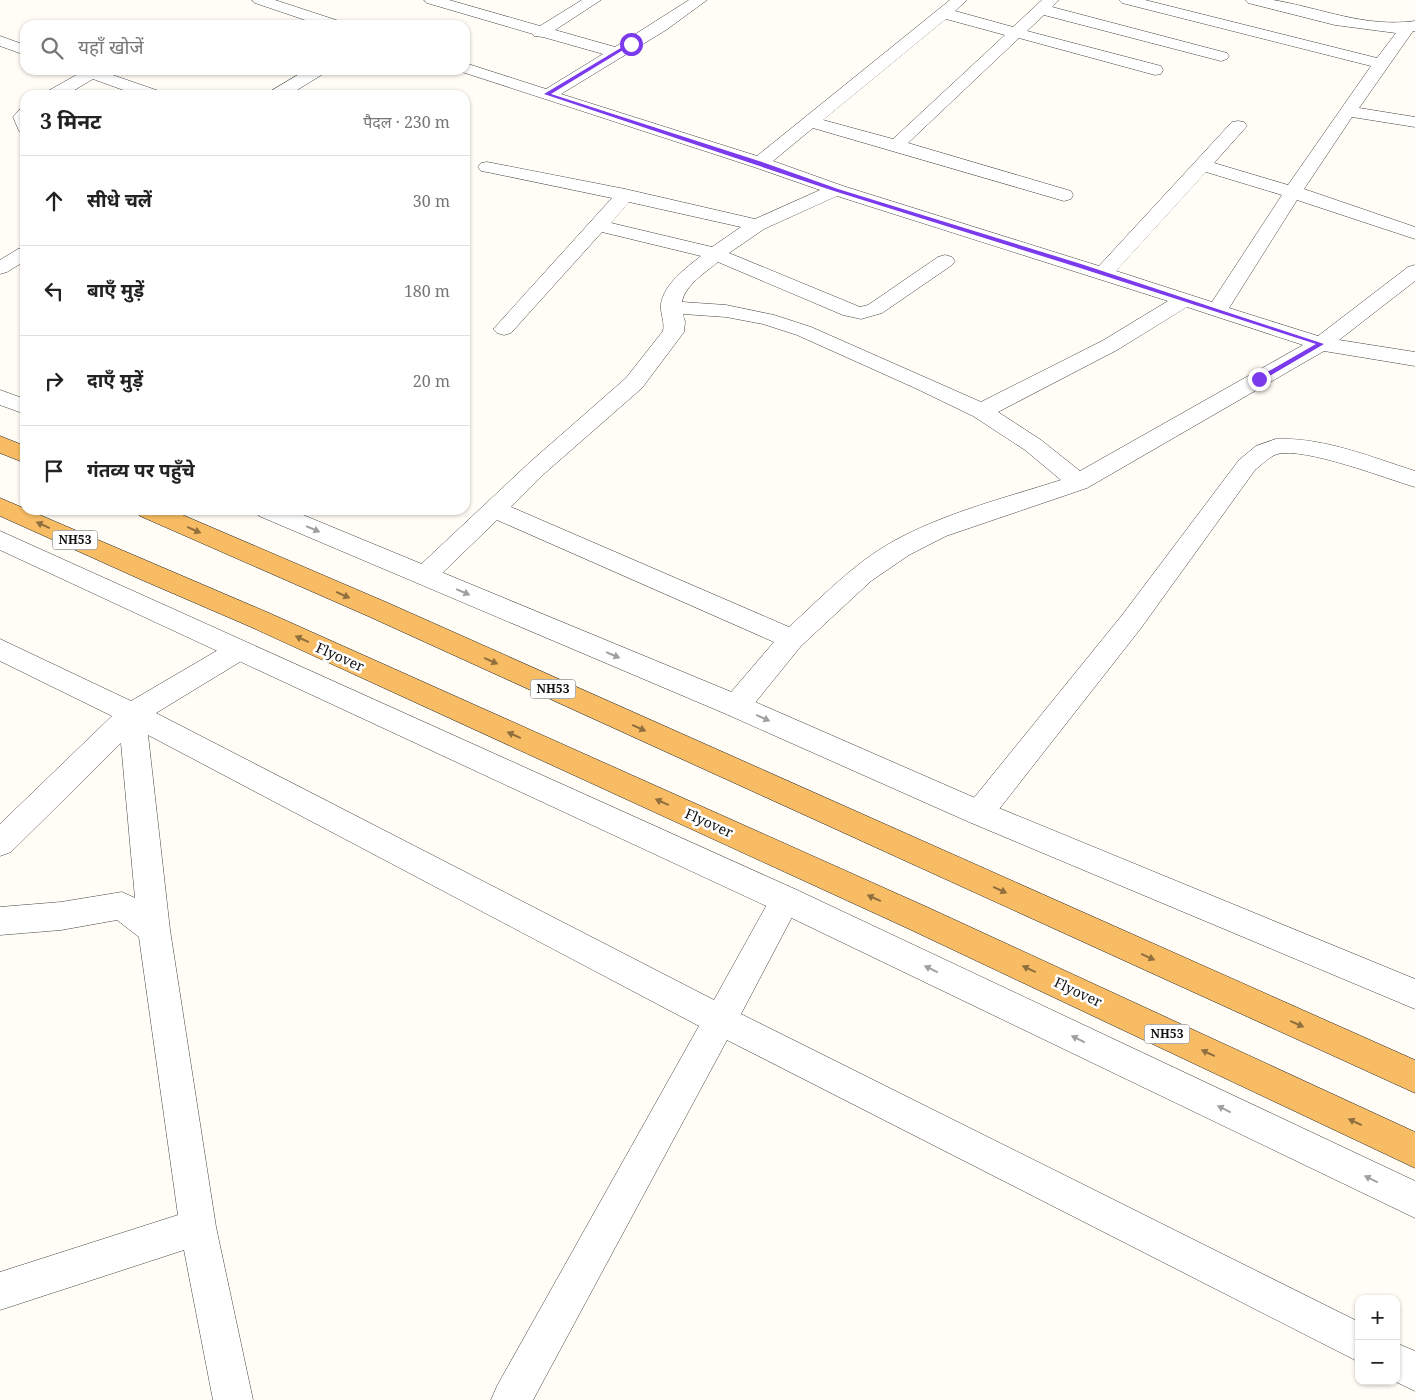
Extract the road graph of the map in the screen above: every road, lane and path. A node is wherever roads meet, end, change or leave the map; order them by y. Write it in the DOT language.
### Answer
graph roads {
  1 [pos="260,0"];
  2 [pos="432,0"];
  3 [pos="593,0"];
  4 [pos="699,0"];
  5 [pos="959,0"];
  6 [pos="1126,0"];
  7 [pos="1252,0"];
  8 [pos="1330,0"];
  9 [pos="1046,5"];
  10 [pos="944,13"];
  11 [pos="1318,16"];
  12 [pos="321,20"];
  13 [pos="1411,27"];
  14 [pos="1016,32"];
  15 [pos="540,33"];
  16 [pos="0,41"];
  17 [pos="20,48"];
  18 [pos="616,53"];
  19 [pos="1222,56"];
  20 [pos="470,70"];
  21 [pos="1155,70"];
  22 [pos="83,75"];
  23 [pos="96,75"];
  24 [pos="308,75"];
  25 [pos="1372,77"];
  26 [pos="61,90"];
  27 [pos="139,90"];
  28 [pos="285,90"];
  29 [pos="546,94"];
  30 [pos="1348,111"];
  31 [pos="810,122"];
  32 [pos="1415,122"];
  33 [pos="1238,126"];
  34 [pos="896,145"];
  35 [pos="760,163"];
  36 [pos="1202,165"];
  37 [pos="487,167"];
  38 [pos="836,190"];
  39 [pos="1293,192"];
  40 [pos="1064,194"];
  41 [pos="625,195"];
  42 [pos="597,225"];
  43 [pos="757,225"];
  44 [pos="1415,233"];
  45 [pos="716,254"];
  46 [pos="20,256"];
  47 [pos="945,261"];
  48 [pos="0,268"];
  49 [pos="1415,271"];
  50 [pos="1103,274"];
  51 [pos="1184,300"];
  52 [pos="671,307"];
  53 [pos="1217,310"];
  54 [pos="504,329"];
  55 [pos="1321,344"];
  56 [pos="1415,359"];
  57 [pos="0,397"];
  58 [pos="20,405"];
  59 [pos="981,411"];
  60 [pos="0,444"];
  61 [pos="20,454"];
  62 [pos="1415,479"];
  63 [pos="1079,482"];
  64 [pos="0,506"];
  65 [pos="493,509"];
  66 [pos="160,515"];
  67 [pos="280,515"];
  68 [pos="0,540"];
  69 [pos="424,576"];
  70 [pos="792,639"];
  71 [pos="0,650"];
  72 [pos="240,650"];
  73 [pos="736,706"];
  74 [pos="132,714"];
  75 [pos="979,813"];
  76 [pos="0,843"];
  77 [pos="786,900"];
  78 [pos="0,922"];
  79 [pos="154,930"];
  80 [pos="1415,994"];
  81 [pos="720,1020"];
  82 [pos="1415,1077"];
  83 [pos="1415,1150"];
  84 [pos="1415,1200"];
  85 [pos="198,1227"];
  86 [pos="0,1292"];
  87 [pos="1355,1341"];
  88 [pos="1400,1364"];
  89 [pos="1415,1371"];
  90 [pos="233,1400"];
  91 [pos="512,1400"];
  1 -- 12 [label="street"];
  2 -- 15 [label="street"];
  3 -- 15 [label="street"];
  4 -- 18 [label="street"];
  5 -- 10 [label="street"];
  6 -- 25 [label="street"];
  7 -- 11 [label="street"];
  8 -- 11 [label="street"];
  9 -- 14 [label="street"];
  9 -- 19 [label="street"];
  10 -- 14 [label="street"];
  10 -- 31 [label="street"];
  11 -- 13 [label="street"];
  13 -- 25 [label="street"];
  14 -- 21 [label="street"];
  14 -- 34 [label="street"];
  15 -- 18 [label="street"];
  16 -- 17 [label="street"];
  18 -- 29 [label="street"];
  20 -- 29 [label="street"];
  22 -- 26 [label="street"];
  23 -- 27 [label="street"];
  24 -- 28 [label="street"];
  25 -- 30 [label="street"];
  29 -- 35 [label="street"];
  30 -- 32 [label="street"];
  30 -- 39 [label="street"];
  31 -- 34 [label="street"];
  31 -- 35 [label="street"];
  33 -- 36 [label="street"];
  34 -- 40 [label="street"];
  35 -- 38 [label="street"];
  36 -- 39 [label="street"];
  36 -- 50 [label="street"];
  37 -- 41 [label="street"];
  38 -- 43 [label="street"];
  38 -- 50 [label="street"];
  39 -- 44 [label="street"];
  39 -- 53 [label="street"];
  41 -- 42 [label="street"];
  41 -- 43 [label="street"];
  42 -- 45 [label="street"];
  42 -- 54 [label="street"];
  43 -- 45 [label="street"];
  45 -- 47 [label="street"];
  45 -- 52 [label="street"];
  46 -- 48 [label="street"];
  49 -- 55 [label="street"];
  50 -- 51 [label="street"];
  51 -- 53 [label="street"];
  51 -- 59 [label="street"];
  52 -- 59 [label="street"];
  52 -- 65 [label="street"];
  53 -- 55 [label="street"];
  55 -- 56 [label="street"];
  55 -- 63 [label="street"];
  57 -- 58 [label="street"];
  59 -- 63 [label="street"];
  60 -- 61 [label="highway"];
  62 -- 75 [label="street"];
  63 -- 70 [label="street"];
  83 -- 64 [label="highway, Flyover / NH53, one-way"];
  65 -- 69 [label="street"];
  65 -- 70 [label="street"];
  66 -- 82 [label="highway, NH53, one-way"];
  67 -- 69 [label="street, one-way"];
  68 -- 72 [label="street"];
  69 -- 73 [label="street, one-way"];
  70 -- 73 [label="street"];
  71 -- 74 [label="street"];
  72 -- 74 [label="street"];
  72 -- 77 [label="street"];
  73 -- 75 [label="street, one-way"];
  74 -- 76 [label="street"];
  74 -- 79 [label="street"];
  74 -- 81 [label="street"];
  75 -- 80 [label="street"];
  77 -- 81 [label="street"];
  84 -- 77 [label="street, one-way"];
  78 -- 79 [label="street"];
  79 -- 85 [label="street"];
  81 -- 87 [label="street"];
  81 -- 91 [label="street"];
  85 -- 86 [label="street"];
  85 -- 90 [label="street"];
  88 -- 89 [label="street"];
}
